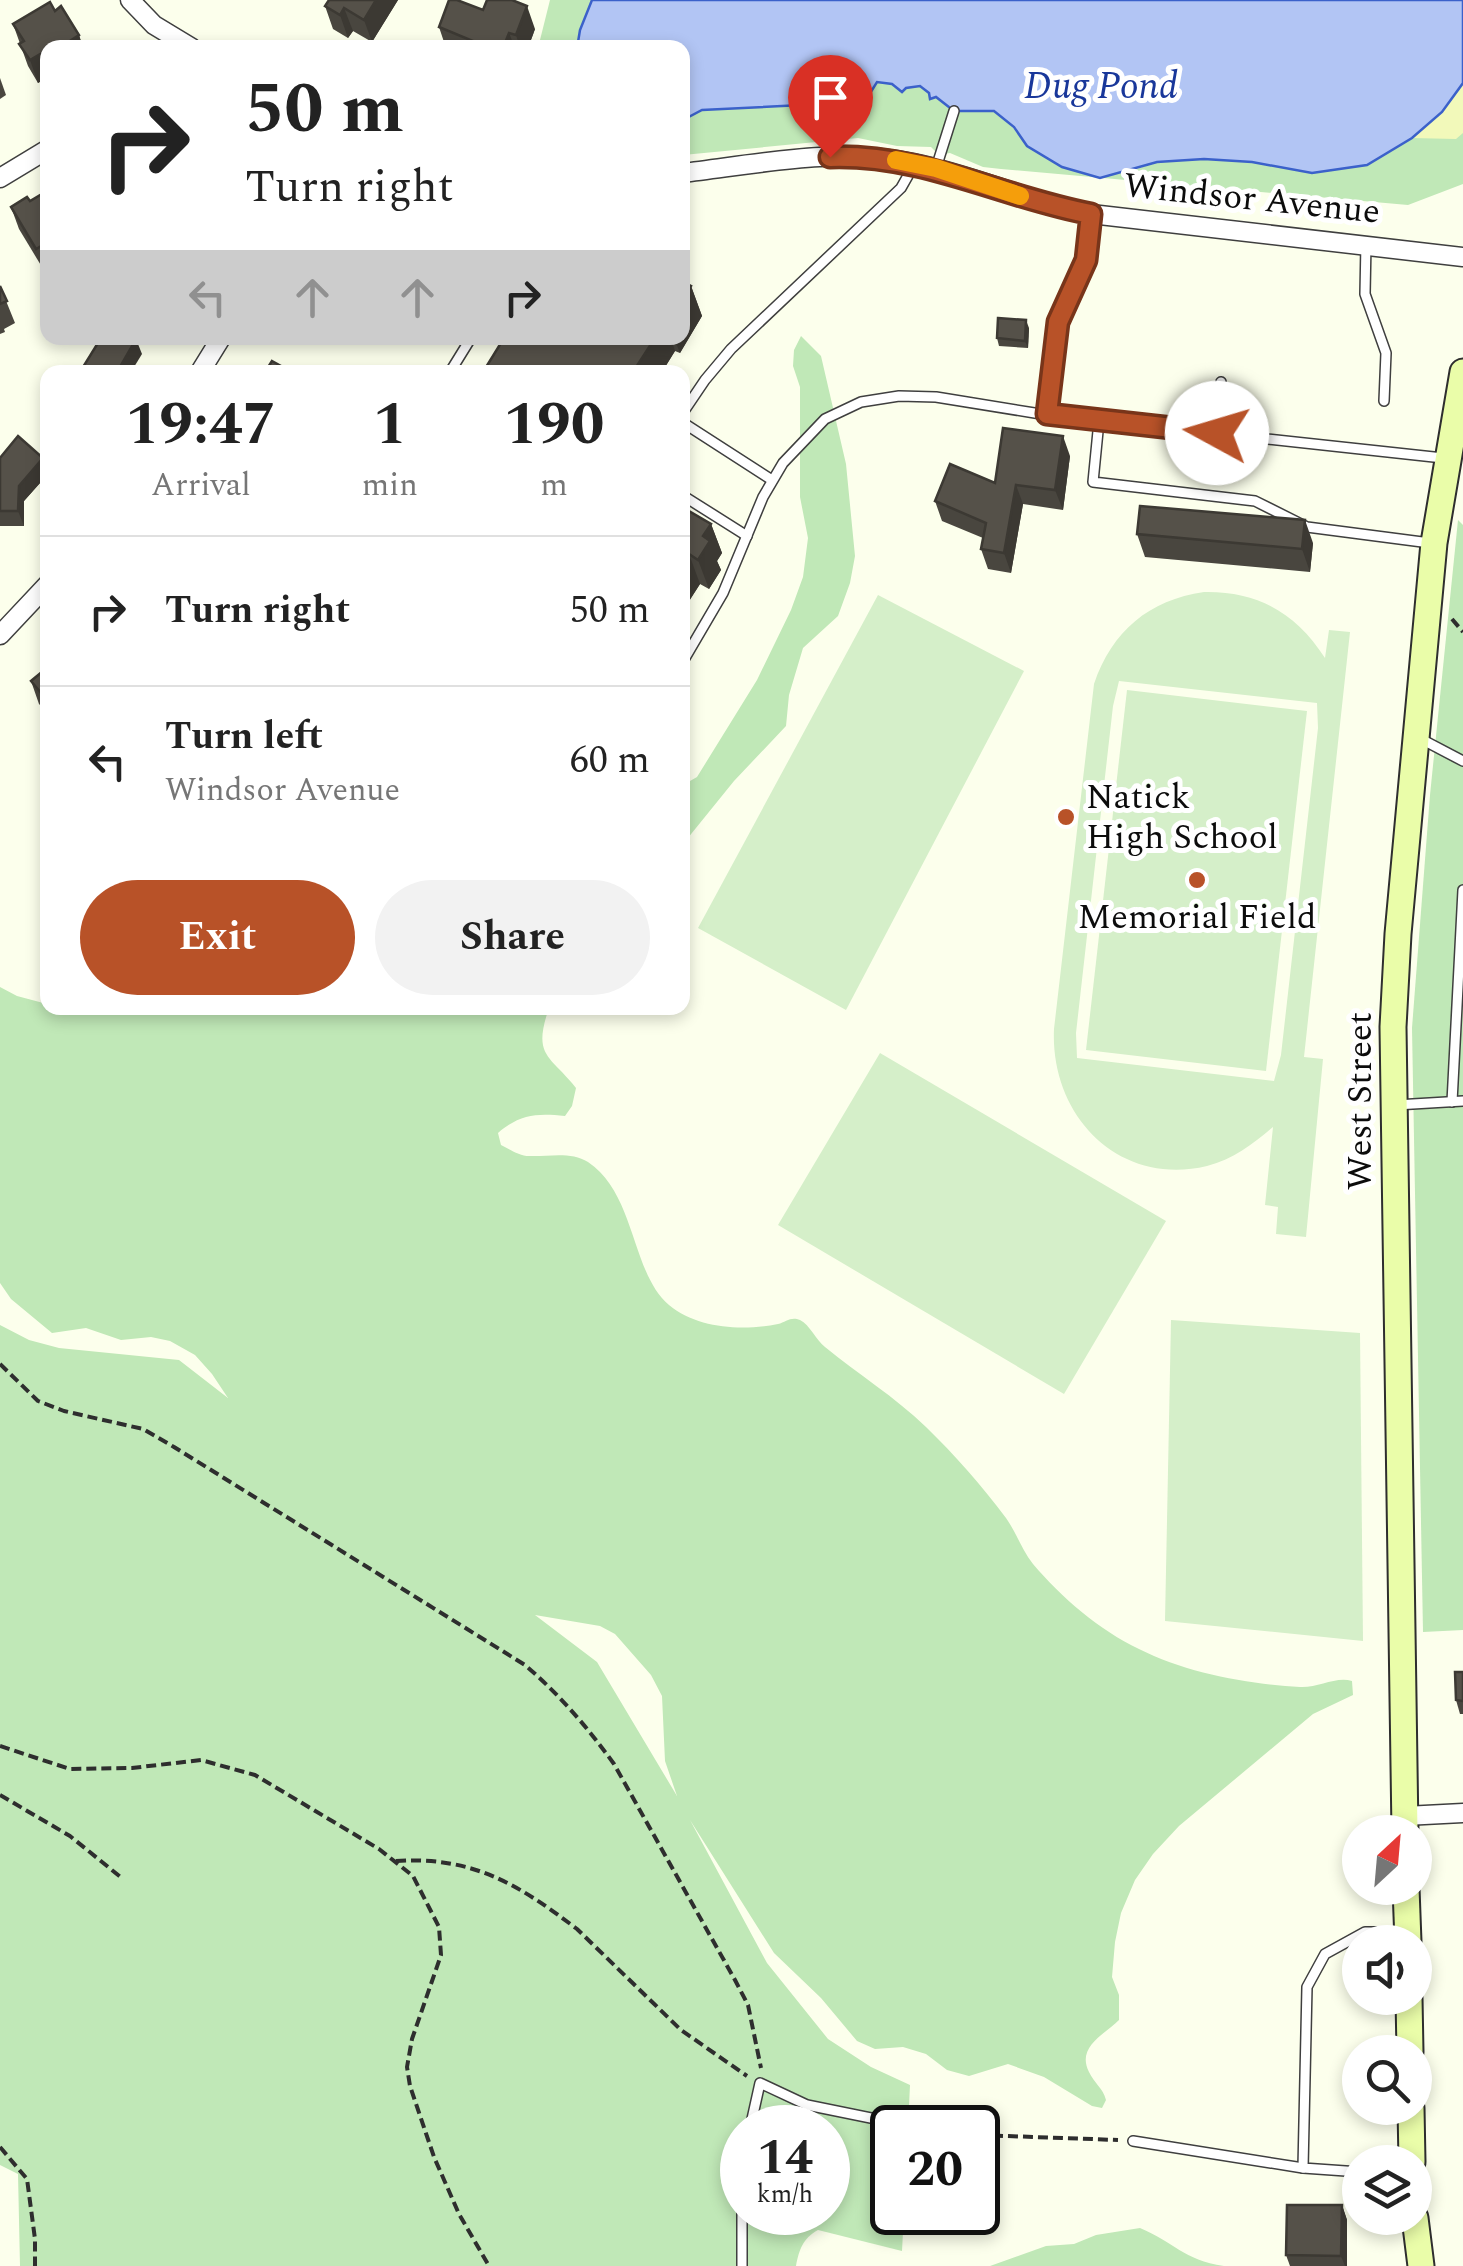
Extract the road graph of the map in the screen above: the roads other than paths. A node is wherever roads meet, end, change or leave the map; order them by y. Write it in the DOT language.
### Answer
graph roads {
  1 [pos="130,0"];
  2 [pos="167,40"];
  3 [pos="954,111"];
  4 [pos="40,154"];
  5 [pos="914,163"];
  6 [pos="936,168"];
  7 [pos="690,172"];
  8 [pos="0,178"];
  9 [pos="1091,214"];
  10 [pos="1366,243"];
  11 [pos="1463,257"];
  12 [pos="1463,372"];
  13 [pos="1221,382"];
  14 [pos="1384,400"];
  15 [pos="690,403"];
  16 [pos="1047,414"];
  17 [pos="1099,420"];
  18 [pos="690,427"];
  19 [pos="1217,433"];
  20 [pos="1446,458"];
  21 [pos="772,480"];
  22 [pos="690,500"];
  23 [pos="747,536"];
  24 [pos="1434,543"];
  25 [pos="40,592"];
  26 [pos="0,635"];
  27 [pos="690,650"];
  28 [pos="1416,736"];
  29 [pos="1463,761"];
  30 [pos="1463,890"];
  31 [pos="1458,1101"];
  32 [pos="1394,1106"];
  33 [pos="1463,1813"];
  34 [pos="1405,1815"];
  35 [pos="1432,1819"];
  36 [pos="1342,1944"];
  37 [pos="755,2105"];
  38 [pos="807,2105"];
  39 [pos="1133,2141"];
  40 [pos="1302,2168"];
  41 [pos="1342,2171"];
  42 [pos="742,2235"];
  43 [pos="1417,2235"];
  44 [pos="742,2266"];
  45 [pos="1420,2266"];
  1 -- 2 [label="street"];
  3 -- 6 [label="lane"];
  4 -- 8 [label="street"];
  5 -- 6 [label="street, Windsor Avenue"];
  5 -- 7 [label="street, Windsor Avenue"];
  5 -- 15 [label="lane"];
  6 -- 9 [label="street, Windsor Avenue"];
  9 -- 10 [label="street, Windsor Avenue"];
  9 -- 16 [label="lane"];
  10 -- 11 [label="street, Windsor Avenue"];
  10 -- 14 [label="lane"];
  12 -- 20 [label="street, West Street"];
  13 -- 19 [label="lane"];
  16 -- 17 [label="lane"];
  16 -- 21 [label="lane"];
  17 -- 19 [label="lane"];
  17 -- 24 [label="lane"];
  18 -- 21 [label="lane"];
  19 -- 20 [label="lane"];
  20 -- 24 [label="street, West Street"];
  21 -- 23 [label="lane"];
  22 -- 23 [label="lane"];
  23 -- 27 [label="lane"];
  24 -- 28 [label="street, West Street"];
  25 -- 26 [label="street"];
  28 -- 29 [label="lane"];
  28 -- 32 [label="street, West Street"];
  30 -- 31 [label="lane"];
  31 -- 32 [label="lane"];
  32 -- 34 [label="street, West Street"];
  33 -- 35 [label="street"];
  36 -- 40 [label="lane"];
  37 -- 38 [label="lane"];
  39 -- 40 [label="lane"];
  40 -- 41 [label="lane"];
  42 -- 44 [label="lane"];
  43 -- 45 [label="street"];
}
